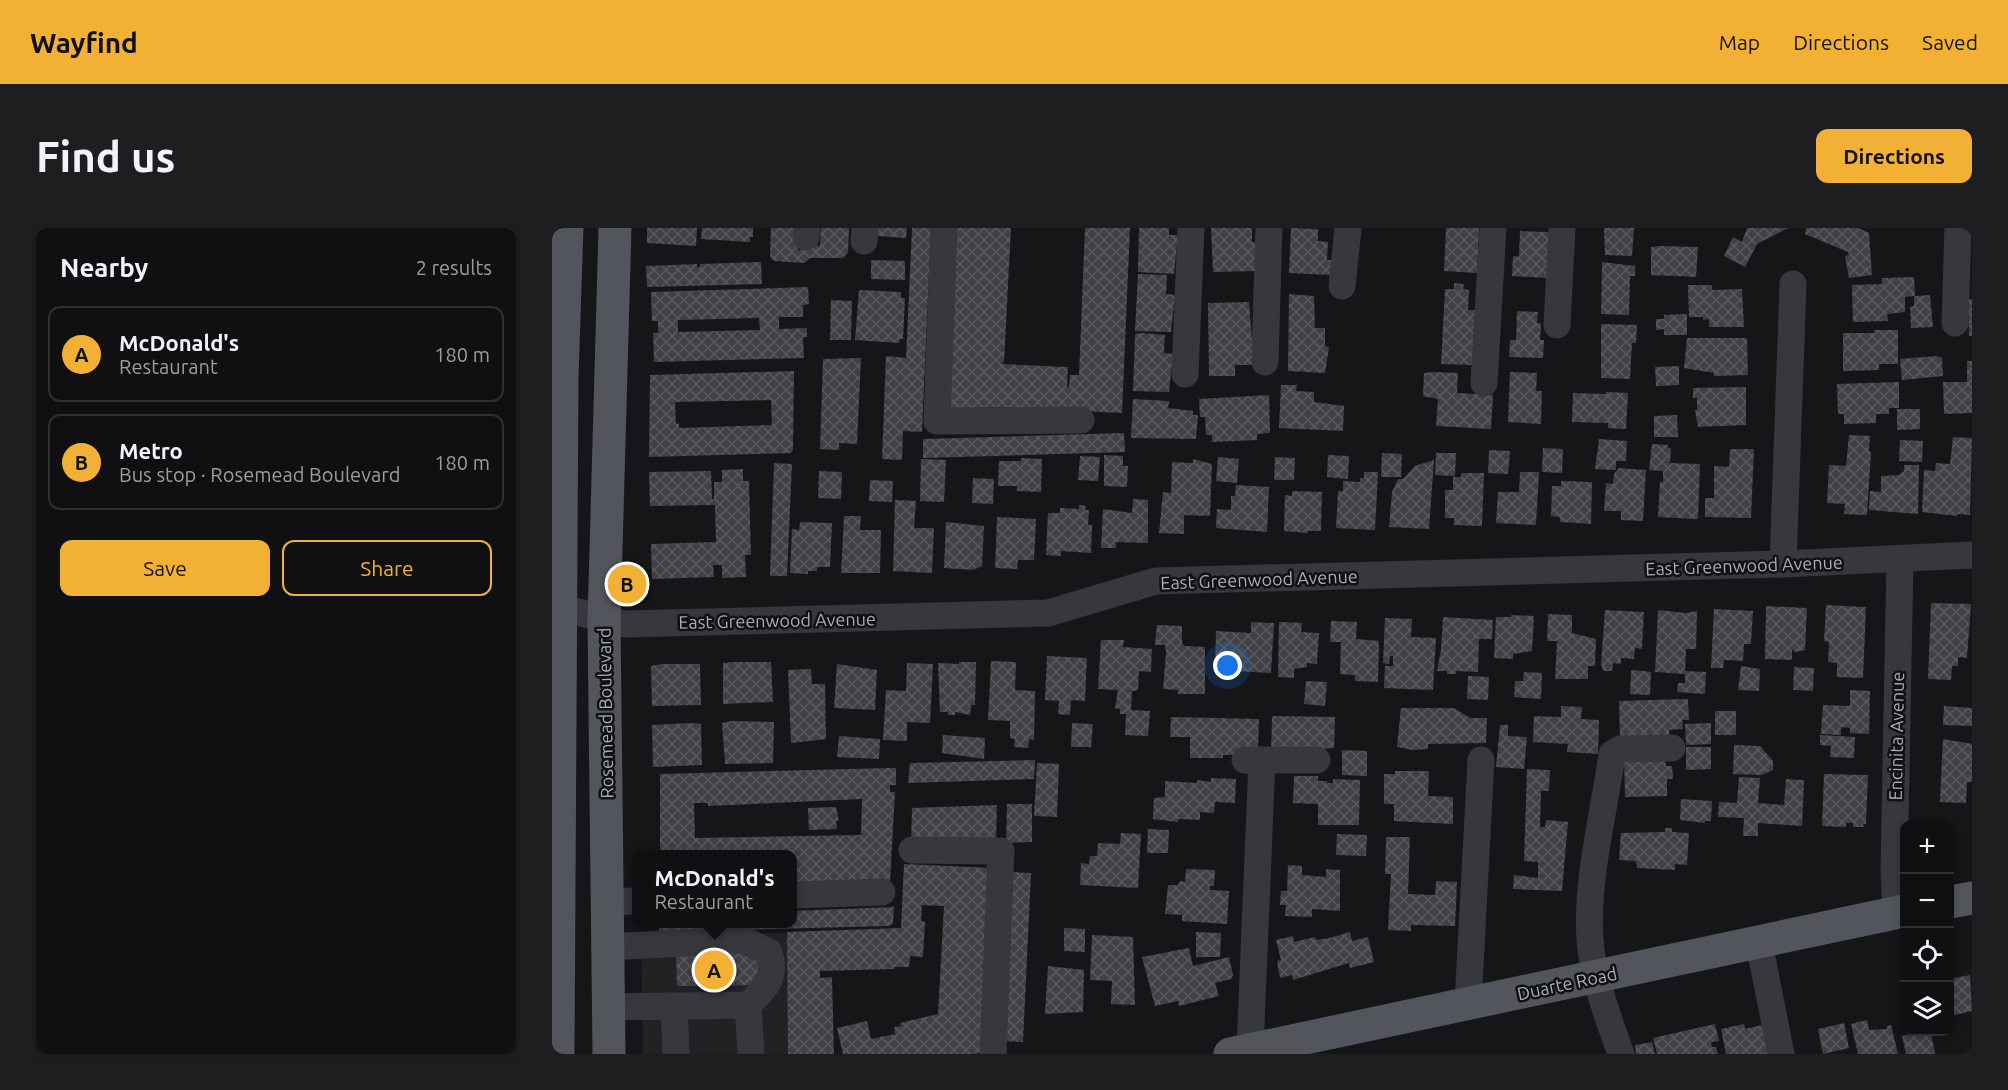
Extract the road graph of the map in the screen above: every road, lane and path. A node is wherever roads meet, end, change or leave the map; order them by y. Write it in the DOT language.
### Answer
graph roads {
  1 [pos="615,228"];
  2 [pos="944,228"];
  3 [pos="1191,228"];
  4 [pos="1269,228"];
  5 [pos="1347,228"];
  6 [pos="1493,228"];
  7 [pos="1562,228"];
  8 [pos="1958,228"];
  9 [pos="562,243"];
  10 [pos="1793,284"];
  11 [pos="1341,286"];
  12 [pos="1955,323"];
  13 [pos="1557,325"];
  14 [pos="1265,362"];
  15 [pos="1185,374"];
  16 [pos="557,377"];
  17 [pos="1485,383"];
  18 [pos="1081,420"];
  19 [pos="1972,555"];
  20 [pos="1900,558"];
  21 [pos="1783,564"];
  22 [pos="556,608"];
  23 [pos="604,621"];
  24 [pos="1672,748"];
  25 [pos="1317,760"];
  26 [pos="1481,760"];
  27 [pos="912,850"];
  28 [pos="882,892"];
  29 [pos="797,895"];
  30 [pos="556,896"];
  31 [pos="1972,898"];
  32 [pos="621,901"];
  33 [pos="1954,901"];
  34 [pos="1900,912"];
  35 [pos="1759,943"];
  36 [pos="607,947"];
  37 [pos="1596,977"];
  38 [pos="1468,1004"];
  39 [pos="748,1005"];
  40 [pos="674,1006"];
  41 [pos="608,1007"];
  42 [pos="555,1012"];
  43 [pos="1240,1052"];
  44 [pos="558,1054"];
  45 [pos="609,1054"];
  46 [pos="676,1054"];
  47 [pos="751,1054"];
  48 [pos="993,1054"];
  49 [pos="1621,1054"];
  50 [pos="1781,1054"];
  1 -- 23 [label="main road, Rosemead Boulevard"];
  2 -- 18 [label="street"];
  3 -- 15 [label="street"];
  4 -- 14 [label="street"];
  5 -- 11 [label="street"];
  6 -- 17 [label="street"];
  7 -- 13 [label="street"];
  8 -- 12 [label="street"];
  9 -- 16 [label="main road"];
  10 -- 21 [label="street"];
  16 -- 22 [label="main road"];
  19 -- 20 [label="street, East Greenwood Avenue"];
  20 -- 21 [label="street, East Greenwood Avenue"];
  20 -- 34 [label="street, Encinita Avenue"];
  21 -- 23 [label="street, East Greenwood Avenue"];
  22 -- 23 [label="street, East Greenwood Avenue"];
  22 -- 30 [label="main road"];
  23 -- 32 [label="main road, Rosemead Boulevard"];
  24 -- 37 [label="street"];
  25 -- 43 [label="street"];
  26 -- 38 [label="street"];
  27 -- 48 [label="street"];
  28 -- 29 [label="street"];
  30 -- 42 [label="main road"];
  31 -- 33 [label="main road"];
  32 -- 36 [label="main road, Rosemead Boulevard"];
  34 -- 35 [label="main road, Duarte Road"];
  35 -- 37 [label="main road, Duarte Road"];
  35 -- 50 [label="street"];
  36 -- 39 [label="street"];
  36 -- 41 [label="main road, Rosemead Boulevard"];
  37 -- 38 [label="main road, Duarte Road"];
  37 -- 49 [label="street"];
  38 -- 43 [label="main road, Duarte Road"];
  39 -- 40 [label="street"];
  39 -- 47 [label="street"];
  40 -- 41 [label="street"];
  40 -- 46 [label="street"];
  41 -- 45 [label="main road, Rosemead Boulevard"];
  42 -- 44 [label="main road"];
}
